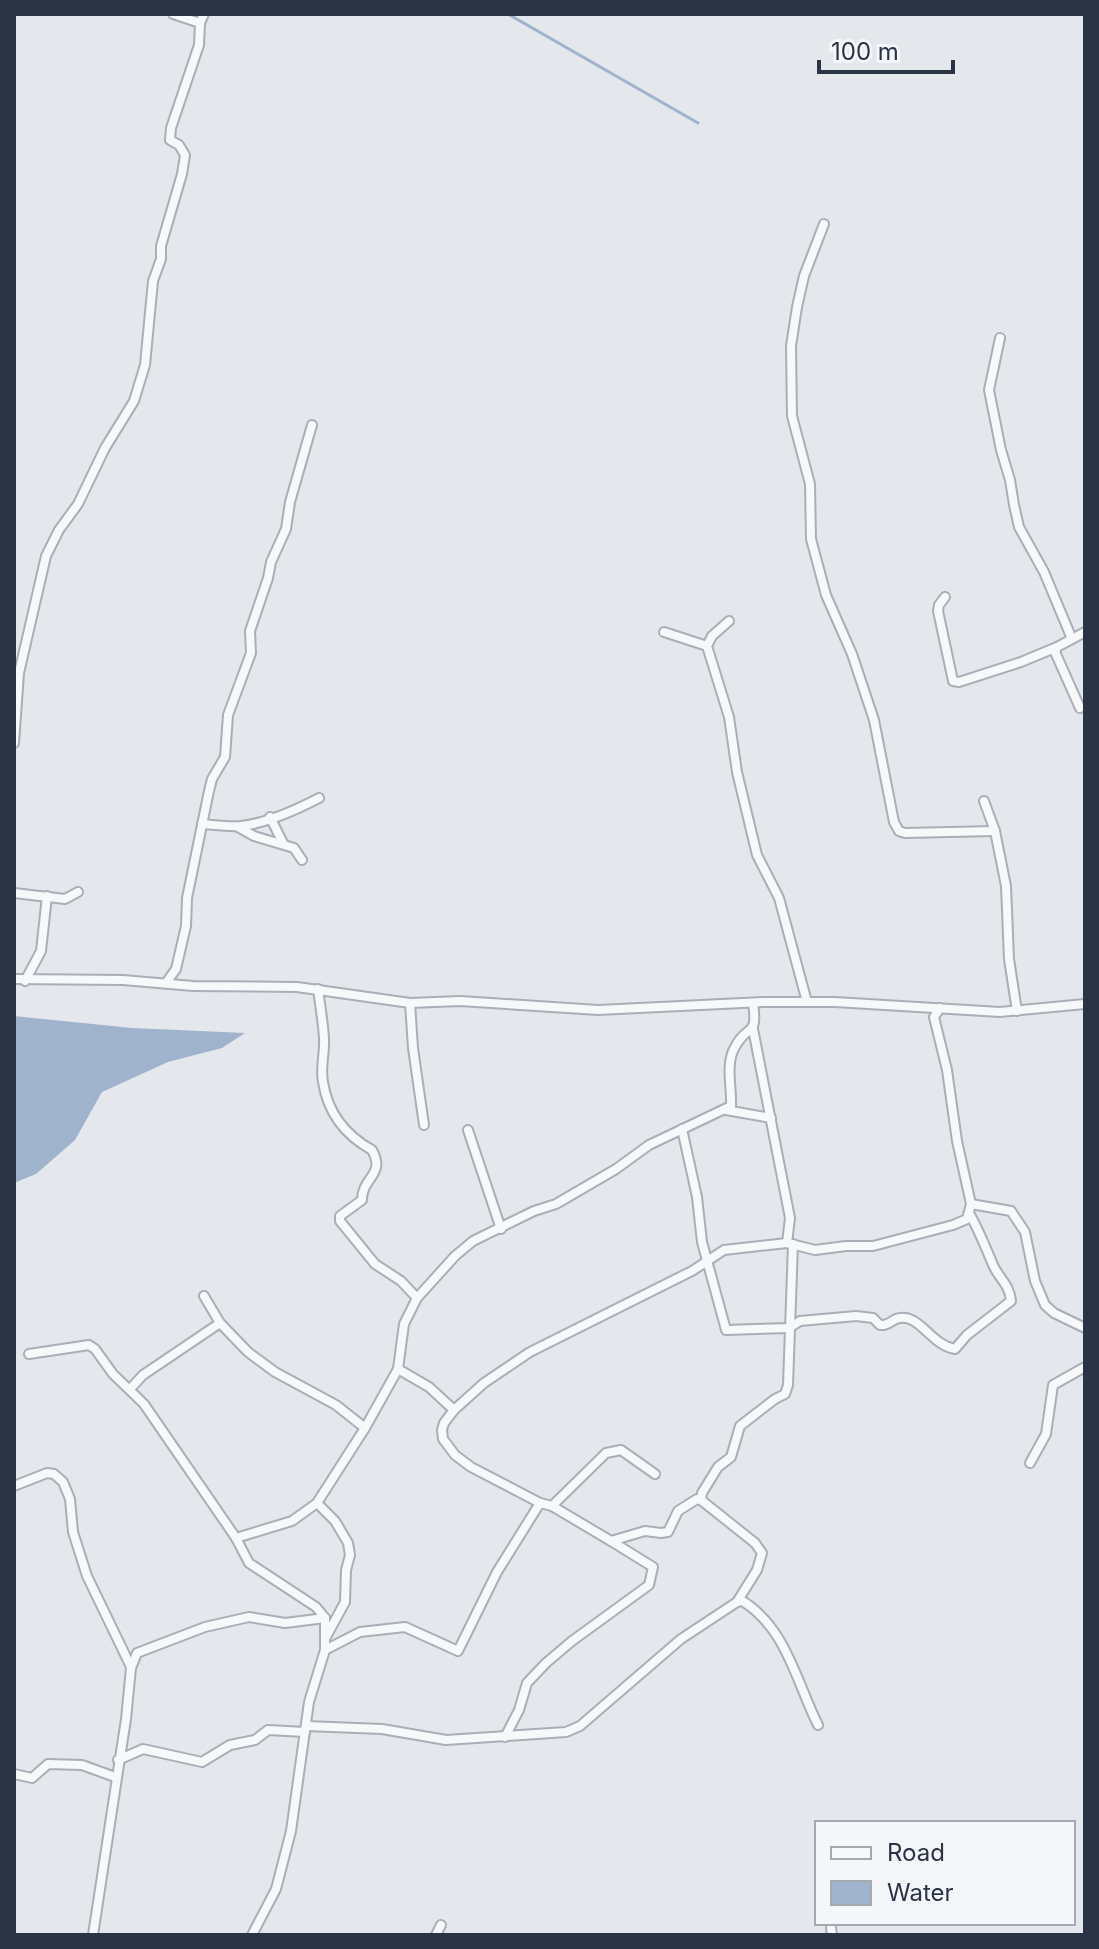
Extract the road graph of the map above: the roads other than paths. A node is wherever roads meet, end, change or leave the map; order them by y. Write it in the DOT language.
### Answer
graph roads {
  1 [pos="173,14"];
  2 [pos="202,19"];
  3 [pos="824,224"];
  4 [pos="1000,338"];
  5 [pos="312,425"];
  6 [pos="945,597"];
  7 [pos="729,621"];
  8 [pos="664,632"];
  9 [pos="1085,632"];
  10 [pos="1072,639"];
  11 [pos="707,646"];
  12 [pos="1057,647"];
  13 [pos="1080,708"];
  14 [pos="14,743"];
  15 [pos="319,798"];
  16 [pos="984,801"];
  17 [pos="270,817"];
  18 [pos="202,824"];
  19 [pos="237,826"];
  20 [pos="995,831"];
  21 [pos="283,843"];
  22 [pos="302,860"];
  23 [pos="78,892"];
  24 [pos="14,893"];
  25 [pos="47,896"];
  26 [pos="14,979"];
  27 [pos="25,981"];
  28 [pos="166,983"];
  29 [pos="318,989"];
  30 [pos="807,1002"];
  31 [pos="410,1003"];
  32 [pos="753,1003"];
  33 [pos="1085,1004"];
  34 [pos="940,1008"];
  35 [pos="1017,1011"];
  36 [pos="753,1029"];
  37 [pos="726,1110"];
  38 [pos="771,1118"];
  39 [pos="424,1125"];
  40 [pos="682,1129"];
  41 [pos="468,1130"];
  42 [pos="970,1209"];
  43 [pos="501,1229"];
  44 [pos="790,1244"];
  45 [pos="709,1261"];
  46 [pos="204,1296"];
  47 [pos="417,1298"];
  48 [pos="220,1323"];
  49 [pos="789,1328"];
  50 [pos="1085,1328"];
  51 [pos="29,1354"];
  52 [pos="1085,1367"];
  53 [pos="398,1369"];
  54 [pos="130,1389"];
  55 [pos="454,1410"];
  56 [pos="365,1428"];
  57 [pos="1030,1463"];
  58 [pos="655,1474"];
  59 [pos="14,1486"];
  60 [pos="701,1500"];
  61 [pos="317,1503"];
  62 [pos="540,1503"];
  63 [pos="552,1506"];
  64 [pos="236,1538"];
  65 [pos="611,1541"];
  66 [pos="737,1602"];
  67 [pos="325,1618"];
  68 [pos="326,1637"];
  69 [pos="325,1650"];
  70 [pos="131,1668"];
  71 [pos="818,1725"];
  72 [pos="306,1729"];
  73 [pos="505,1737"];
  74 [pos="118,1760"];
  75 [pos="14,1774"];
  76 [pos="115,1777"];
  77 [pos="441,1925"];
  78 [pos="93,1935"];
  79 [pos="252,1935"];
  80 [pos="436,1935"];
  1 -- 2 [label="street"];
  2 -- 14 [label="street"];
  3 -- 20 [label="street"];
  4 -- 10 [label="street"];
  5 -- 18 [label="street"];
  6 -- 12 [label="street"];
  7 -- 11 [label="street"];
  8 -- 11 [label="street"];
  9 -- 10 [label="street"];
  10 -- 12 [label="street"];
  11 -- 30 [label="street"];
  12 -- 13 [label="street"];
  15 -- 17 [label="street"];
  16 -- 20 [label="street"];
  17 -- 19 [label="street"];
  17 -- 21 [label="street"];
  18 -- 19 [label="street"];
  18 -- 28 [label="street"];
  19 -- 21 [label="street"];
  20 -- 35 [label="street"];
  21 -- 22 [label="street"];
  23 -- 25 [label="street"];
  24 -- 25 [label="street"];
  25 -- 27 [label="street"];
  26 -- 27 [label="street"];
  27 -- 28 [label="street"];
  28 -- 29 [label="street"];
  29 -- 31 [label="street"];
  29 -- 47 [label="street"];
  30 -- 32 [label="street"];
  30 -- 34 [label="street"];
  31 -- 32 [label="street"];
  31 -- 39 [label="street"];
  32 -- 36 [label="street"];
  33 -- 35 [label="street"];
  34 -- 35 [label="street"];
  34 -- 42 [label="street"];
  36 -- 37 [label="street"];
  36 -- 38 [label="street"];
  37 -- 38 [label="street"];
  37 -- 40 [label="street"];
  38 -- 44 [label="street"];
  40 -- 43 [label="street"];
  40 -- 45 [label="street"];
  41 -- 43 [label="street"];
  42 -- 44 [label="street"];
  42 -- 49 [label="street"];
  42 -- 50 [label="street"];
  43 -- 47 [label="street"];
  44 -- 45 [label="street"];
  44 -- 49 [label="street"];
  45 -- 49 [label="street"];
  45 -- 55 [label="street"];
  46 -- 48 [label="street"];
  47 -- 53 [label="street"];
  48 -- 54 [label="street"];
  48 -- 56 [label="street"];
  49 -- 60 [label="street"];
  51 -- 54 [label="street"];
  52 -- 57 [label="street"];
  53 -- 55 [label="street"];
  53 -- 56 [label="street"];
  54 -- 64 [label="street"];
  55 -- 62 [label="street"];
  56 -- 61 [label="street"];
  58 -- 63 [label="street"];
  59 -- 70 [label="street"];
  60 -- 65 [label="street"];
  60 -- 66 [label="street"];
  61 -- 64 [label="street"];
  61 -- 68 [label="street"];
  62 -- 63 [label="street"];
  62 -- 69 [label="street"];
  63 -- 65 [label="street"];
  64 -- 67 [label="street"];
  65 -- 73 [label="street"];
  66 -- 71 [label="street"];
  66 -- 73 [label="street"];
  67 -- 68 [label="street"];
  67 -- 70 [label="street"];
  68 -- 69 [label="street"];
  69 -- 72 [label="street"];
  70 -- 74 [label="street"];
  72 -- 73 [label="street"];
  72 -- 74 [label="street"];
  72 -- 79 [label="street"];
  74 -- 76 [label="street"];
  75 -- 76 [label="street"];
  76 -- 78 [label="street"];
  77 -- 80 [label="street"];
}
